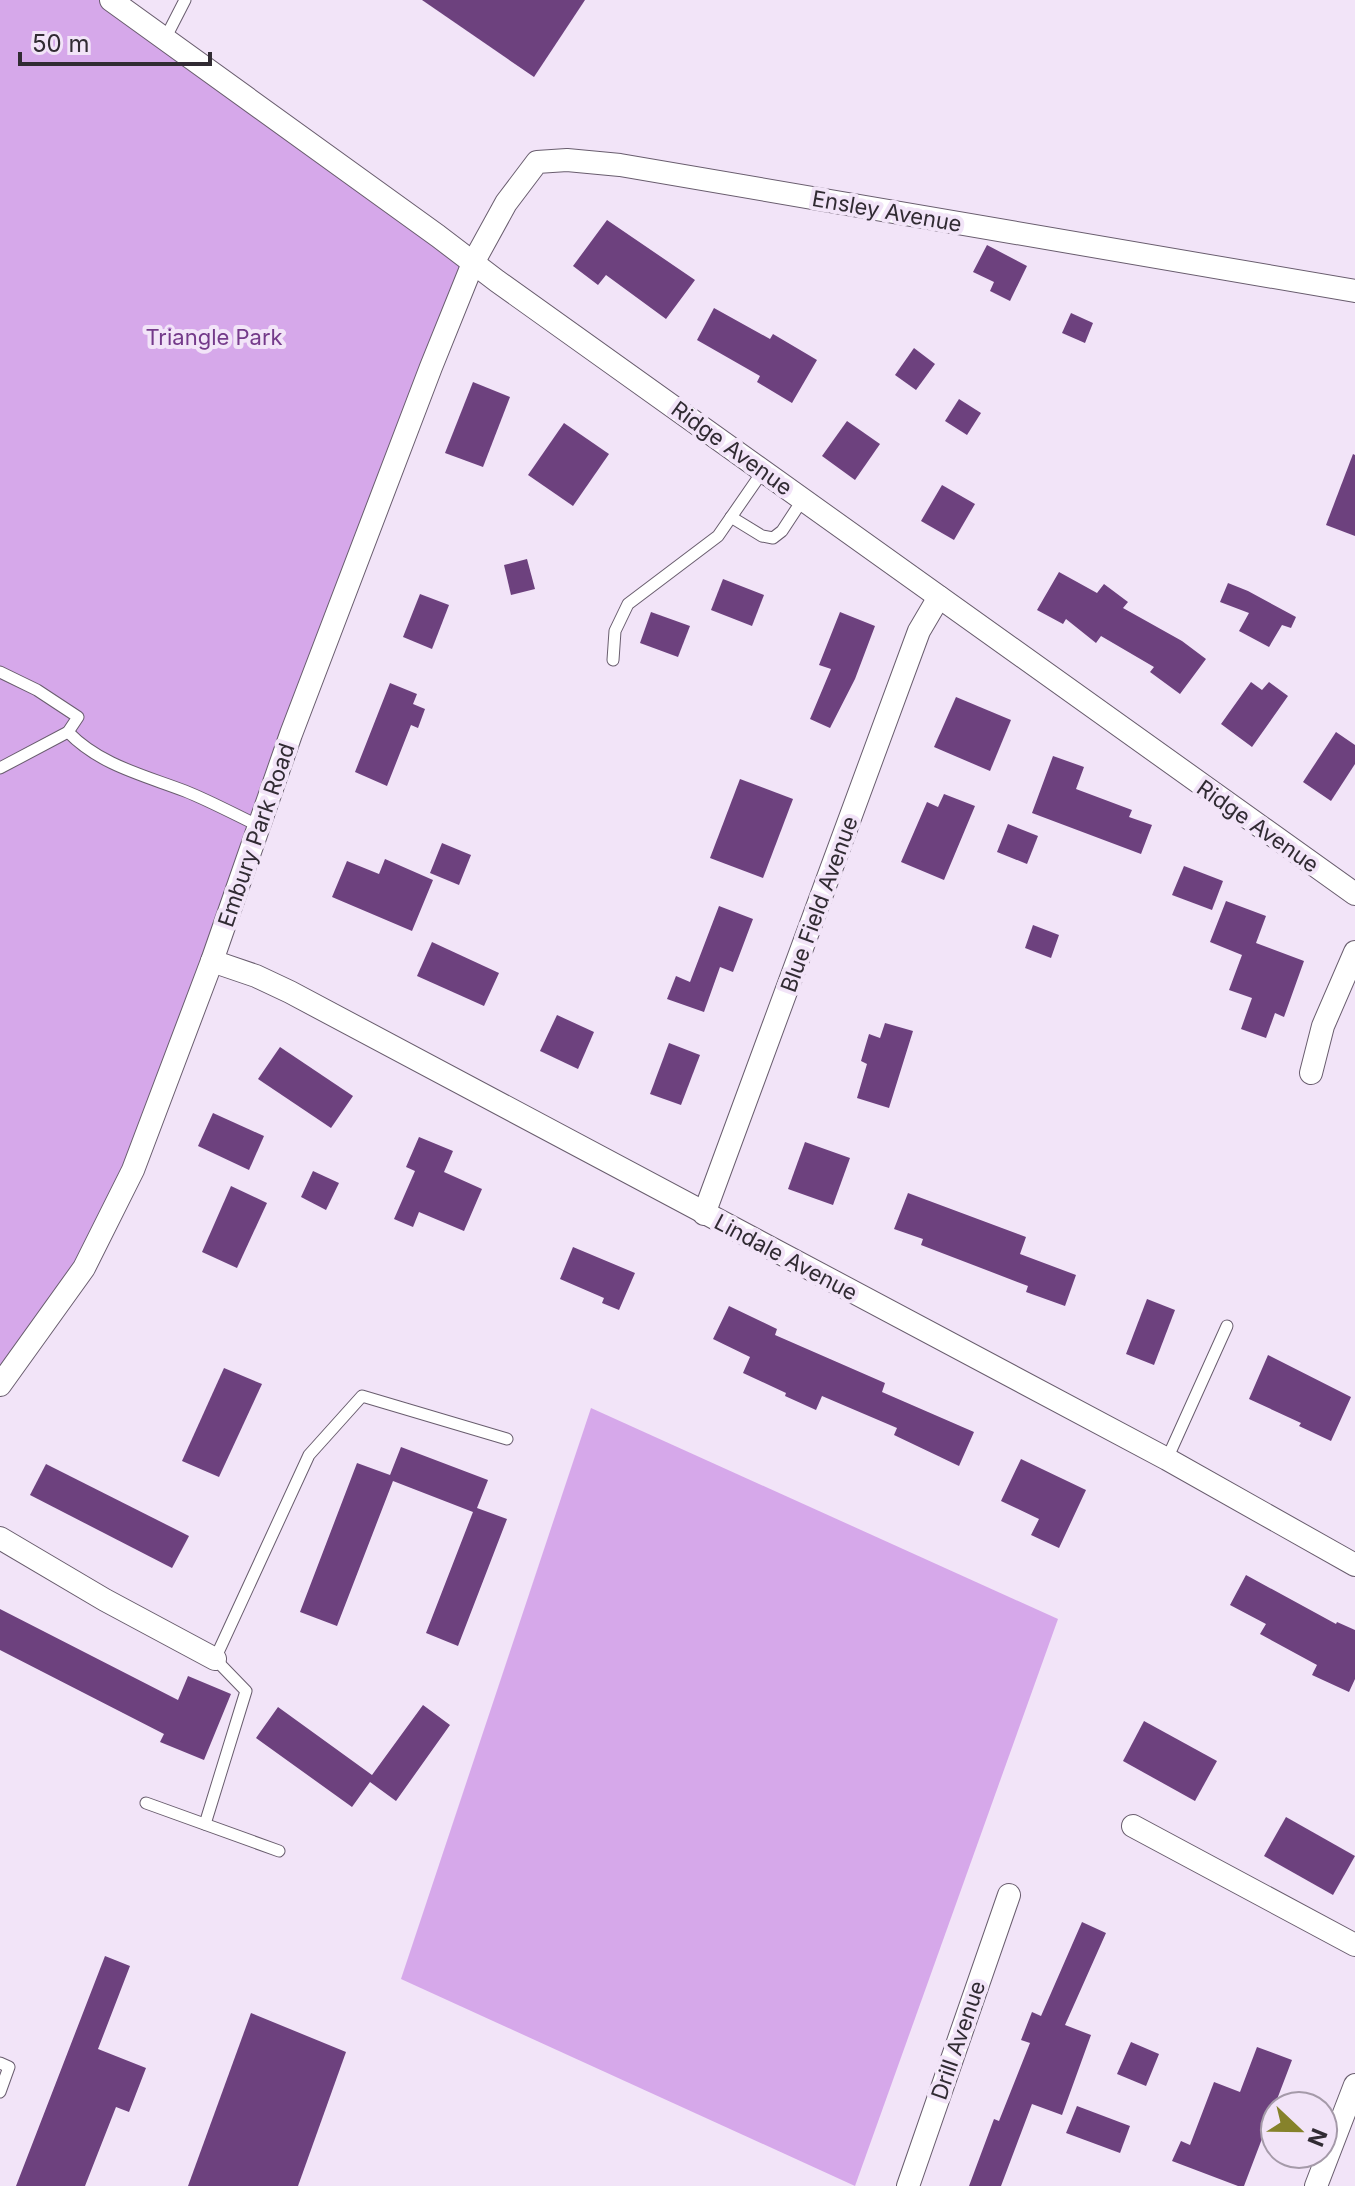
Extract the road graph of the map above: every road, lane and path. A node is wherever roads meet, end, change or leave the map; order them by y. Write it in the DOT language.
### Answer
graph roads {
  1 [pos="111,0"];
  2 [pos="185,0"];
  3 [pos="165,39"];
  4 [pos="473,263"];
  5 [pos="1355,291"];
  6 [pos="763,471"];
  7 [pos="803,499"];
  8 [pos="731,517"];
  9 [pos="939,597"];
  10 [pos="613,660"];
  11 [pos="0,672"];
  12 [pos="68,732"];
  13 [pos="0,768"];
  14 [pos="259,826"];
  15 [pos="1355,894"];
  16 [pos="1355,952"];
  17 [pos="212,961"];
  18 [pos="1311,1073"];
  19 [pos="704,1214"];
  20 [pos="1227,1326"];
  21 [pos="0,1385"];
  22 [pos="507,1439"];
  23 [pos="1167,1459"];
  24 [pos="0,1538"];
  25 [pos="1355,1565"];
  26 [pos="215,1659"];
  27 [pos="146,1803"];
  28 [pos="205,1824"];
  29 [pos="1133,1826"];
  30 [pos="279,1851"];
  31 [pos="1009,1895"];
  32 [pos="1355,1945"];
  33 [pos="0,2063"];
  34 [pos="1355,2085"];
  35 [pos="0,2092"];
  36 [pos="908,2186"];
  37 [pos="1316,2186"];
  1 -- 3 [label="street, Ridge Avenue"];
  2 -- 3 [label="lane"];
  3 -- 4 [label="street, Ridge Avenue"];
  4 -- 5 [label="street, Ensley Avenue"];
  4 -- 6 [label="street, Ridge Avenue"];
  4 -- 14 [label="street, Embury Park Road"];
  6 -- 7 [label="street, Ridge Avenue"];
  6 -- 8 [label="lane"];
  7 -- 8 [label="lane"];
  7 -- 9 [label="street, Ridge Avenue"];
  8 -- 10 [label="lane"];
  9 -- 15 [label="street, Ridge Avenue"];
  9 -- 19 [label="street, Blue Field Avenue"];
  11 -- 12 [label="lane"];
  12 -- 13 [label="lane"];
  12 -- 14 [label="lane"];
  14 -- 17 [label="street, Embury Park Road"];
  16 -- 18 [label="street"];
  17 -- 19 [label="street, Lindale Avenue"];
  17 -- 21 [label="street, Embury Park Road"];
  19 -- 23 [label="street, Lindale Avenue"];
  20 -- 23 [label="lane"];
  22 -- 26 [label="lane"];
  23 -- 25 [label="street, Lindale Avenue"];
  24 -- 26 [label="street"];
  26 -- 28 [label="lane"];
  27 -- 28 [label="lane"];
  28 -- 30 [label="lane"];
  29 -- 32 [label="street"];
  31 -- 36 [label="street, Drill Avenue"];
  33 -- 35 [label="lane"];
  34 -- 37 [label="street"];
}
